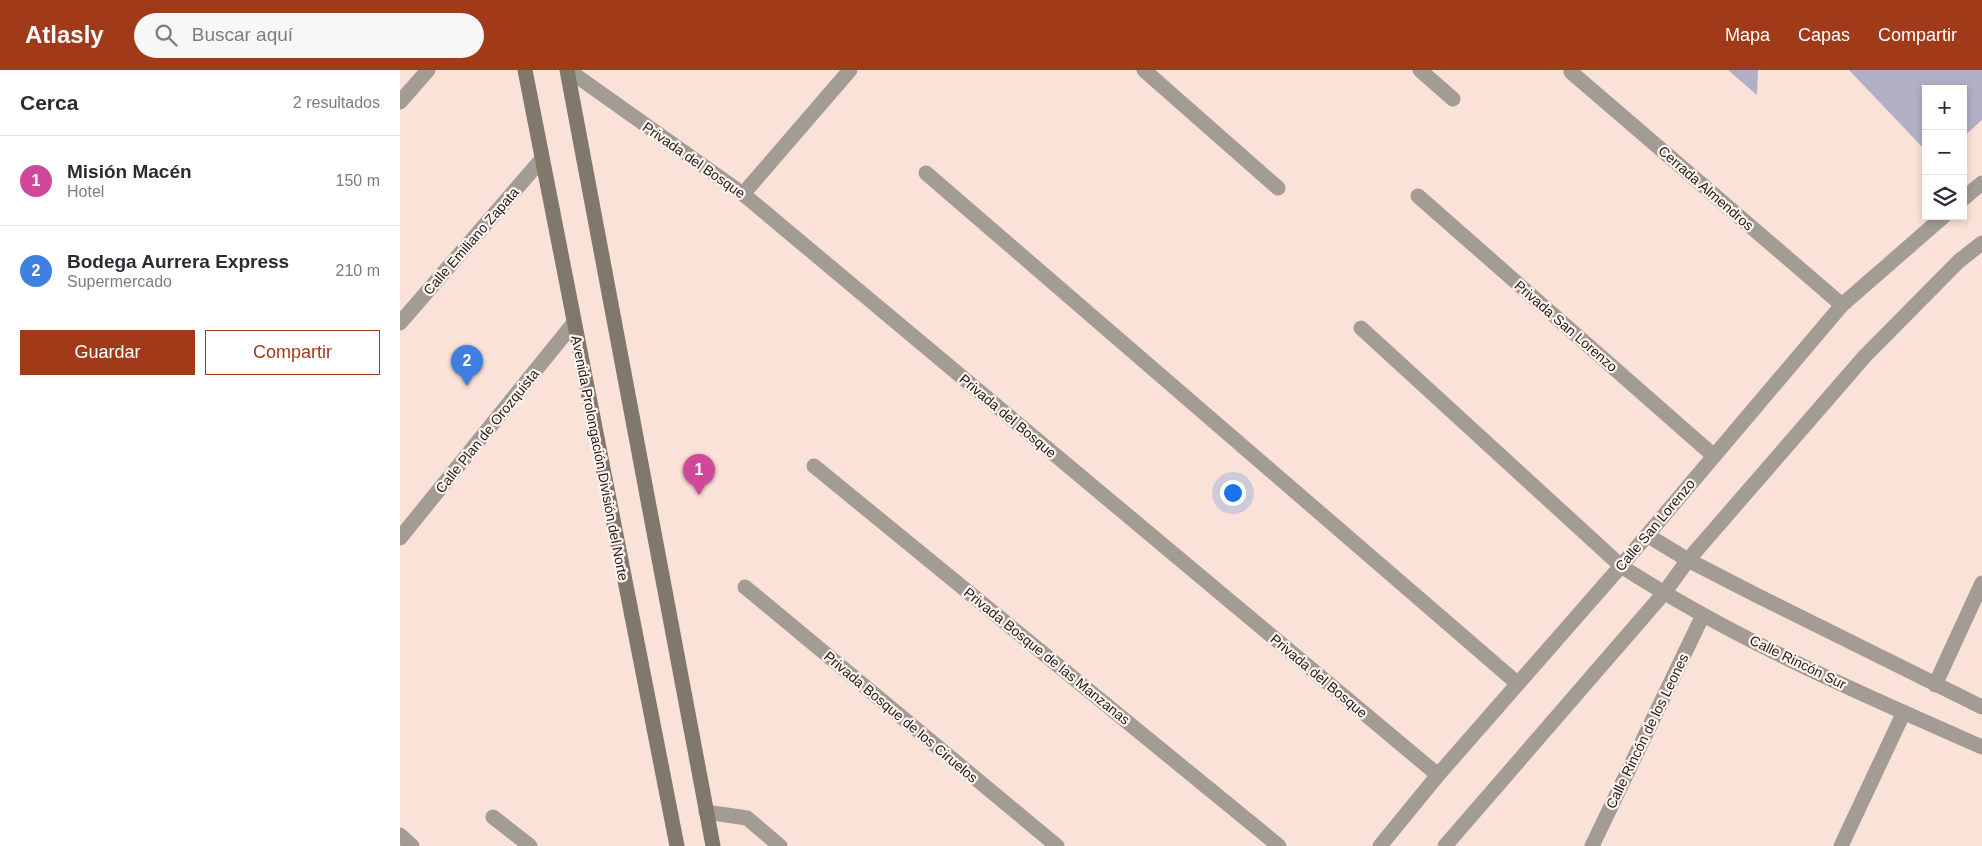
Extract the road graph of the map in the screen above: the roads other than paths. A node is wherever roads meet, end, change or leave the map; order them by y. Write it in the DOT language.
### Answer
graph roads {
  1 [pos="428,70"];
  2 [pos="525,70"];
  3 [pos="567,70"];
  4 [pos="850,70"];
  5 [pos="1144,70"];
  6 [pos="1420,70"];
  7 [pos="1571,72"];
  8 [pos="1454,99"];
  9 [pos="400,102"];
  10 [pos="542,159"];
  11 [pos="926,173"];
  12 [pos="1982,183"];
  13 [pos="1278,188"];
  14 [pos="742,194"];
  15 [pos="1418,196"];
  16 [pos="1967,196"];
  17 [pos="1939,220"];
  18 [pos="1982,244"];
  19 [pos="1842,305"];
  20 [pos="400,323"];
  21 [pos="574,324"];
  22 [pos="1361,328"];
  23 [pos="1714,456"];
  24 [pos="814,466"];
  25 [pos="1647,535"];
  26 [pos="400,538"];
  27 [pos="1688,560"];
  28 [pos="1621,566"];
  29 [pos="1982,583"];
  30 [pos="745,587"];
  31 [pos="1664,593"];
  32 [pos="1703,615"];
  33 [pos="1517,683"];
  34 [pos="1935,685"];
  35 [pos="1982,706"];
  36 [pos="1904,712"];
  37 [pos="1982,747"];
  38 [pos="1438,775"];
  39 [pos="706,812"];
  40 [pos="493,817"];
  41 [pos="400,835"];
  42 [pos="412,846"];
  43 [pos="530,846"];
  44 [pos="677,846"];
  45 [pos="713,846"];
  46 [pos="780,846"];
  47 [pos="1057,846"];
  48 [pos="1279,846"];
  49 [pos="1380,846"];
  50 [pos="1445,846"];
  51 [pos="1592,846"];
  52 [pos="1841,846"];
  1 -- 9 [label="street"];
  2 -- 10 [label="main road, Avenida Prolongación División del Norte"];
  3 -- 14 [label="street, Privada del Bosque"];
  3 -- 39 [label="main road"];
  4 -- 14 [label="street"];
  5 -- 13 [label="street"];
  6 -- 8 [label="street"];
  7 -- 19 [label="street, Cerrada Almendros"];
  10 -- 20 [label="street, Calle Emiliano Zapata"];
  10 -- 21 [label="main road, Avenida Prolongación División del Norte"];
  11 -- 33 [label="street"];
  12 -- 16 [label="street"];
  14 -- 38 [label="street, Privada del Bosque"];
  15 -- 23 [label="street, Privada San Lorenzo"];
  17 -- 19 [label="street, Calle San Lorenzo"];
  18 -- 27 [label="street"];
  19 -- 23 [label="street, Calle San Lorenzo"];
  21 -- 26 [label="street, Calle Plan de Orozquista"];
  21 -- 44 [label="main road, Avenida Prolongación División del Norte"];
  22 -- 28 [label="street, Calle Rincón Sur"];
  23 -- 25 [label="street, Calle San Lorenzo"];
  24 -- 48 [label="street, Privada Bosque de las Manzanas"];
  25 -- 27 [label="street"];
  25 -- 28 [label="street, Calle San Lorenzo"];
  27 -- 31 [label="street"];
  27 -- 34 [label="street"];
  28 -- 31 [label="street, Calle Rincón Sur"];
  28 -- 33 [label="street, Calle San Lorenzo"];
  29 -- 34 [label="street"];
  30 -- 47 [label="street, Privada Bosque de los Ciruelos"];
  31 -- 32 [label="street, Calle Rincón Sur"];
  31 -- 50 [label="street"];
  32 -- 36 [label="street, Calle Rincón Sur"];
  32 -- 51 [label="street, Calle Rincón de los Leones"];
  33 -- 38 [label="street, Calle San Lorenzo"];
  34 -- 35 [label="street"];
  36 -- 37 [label="street, Calle Rincón Sur"];
  36 -- 52 [label="street"];
  38 -- 49 [label="street, Calle San Lorenzo"];
  39 -- 45 [label="main road"];
  39 -- 46 [label="street"];
  40 -- 43 [label="street"];
  41 -- 42 [label="street"];
}
